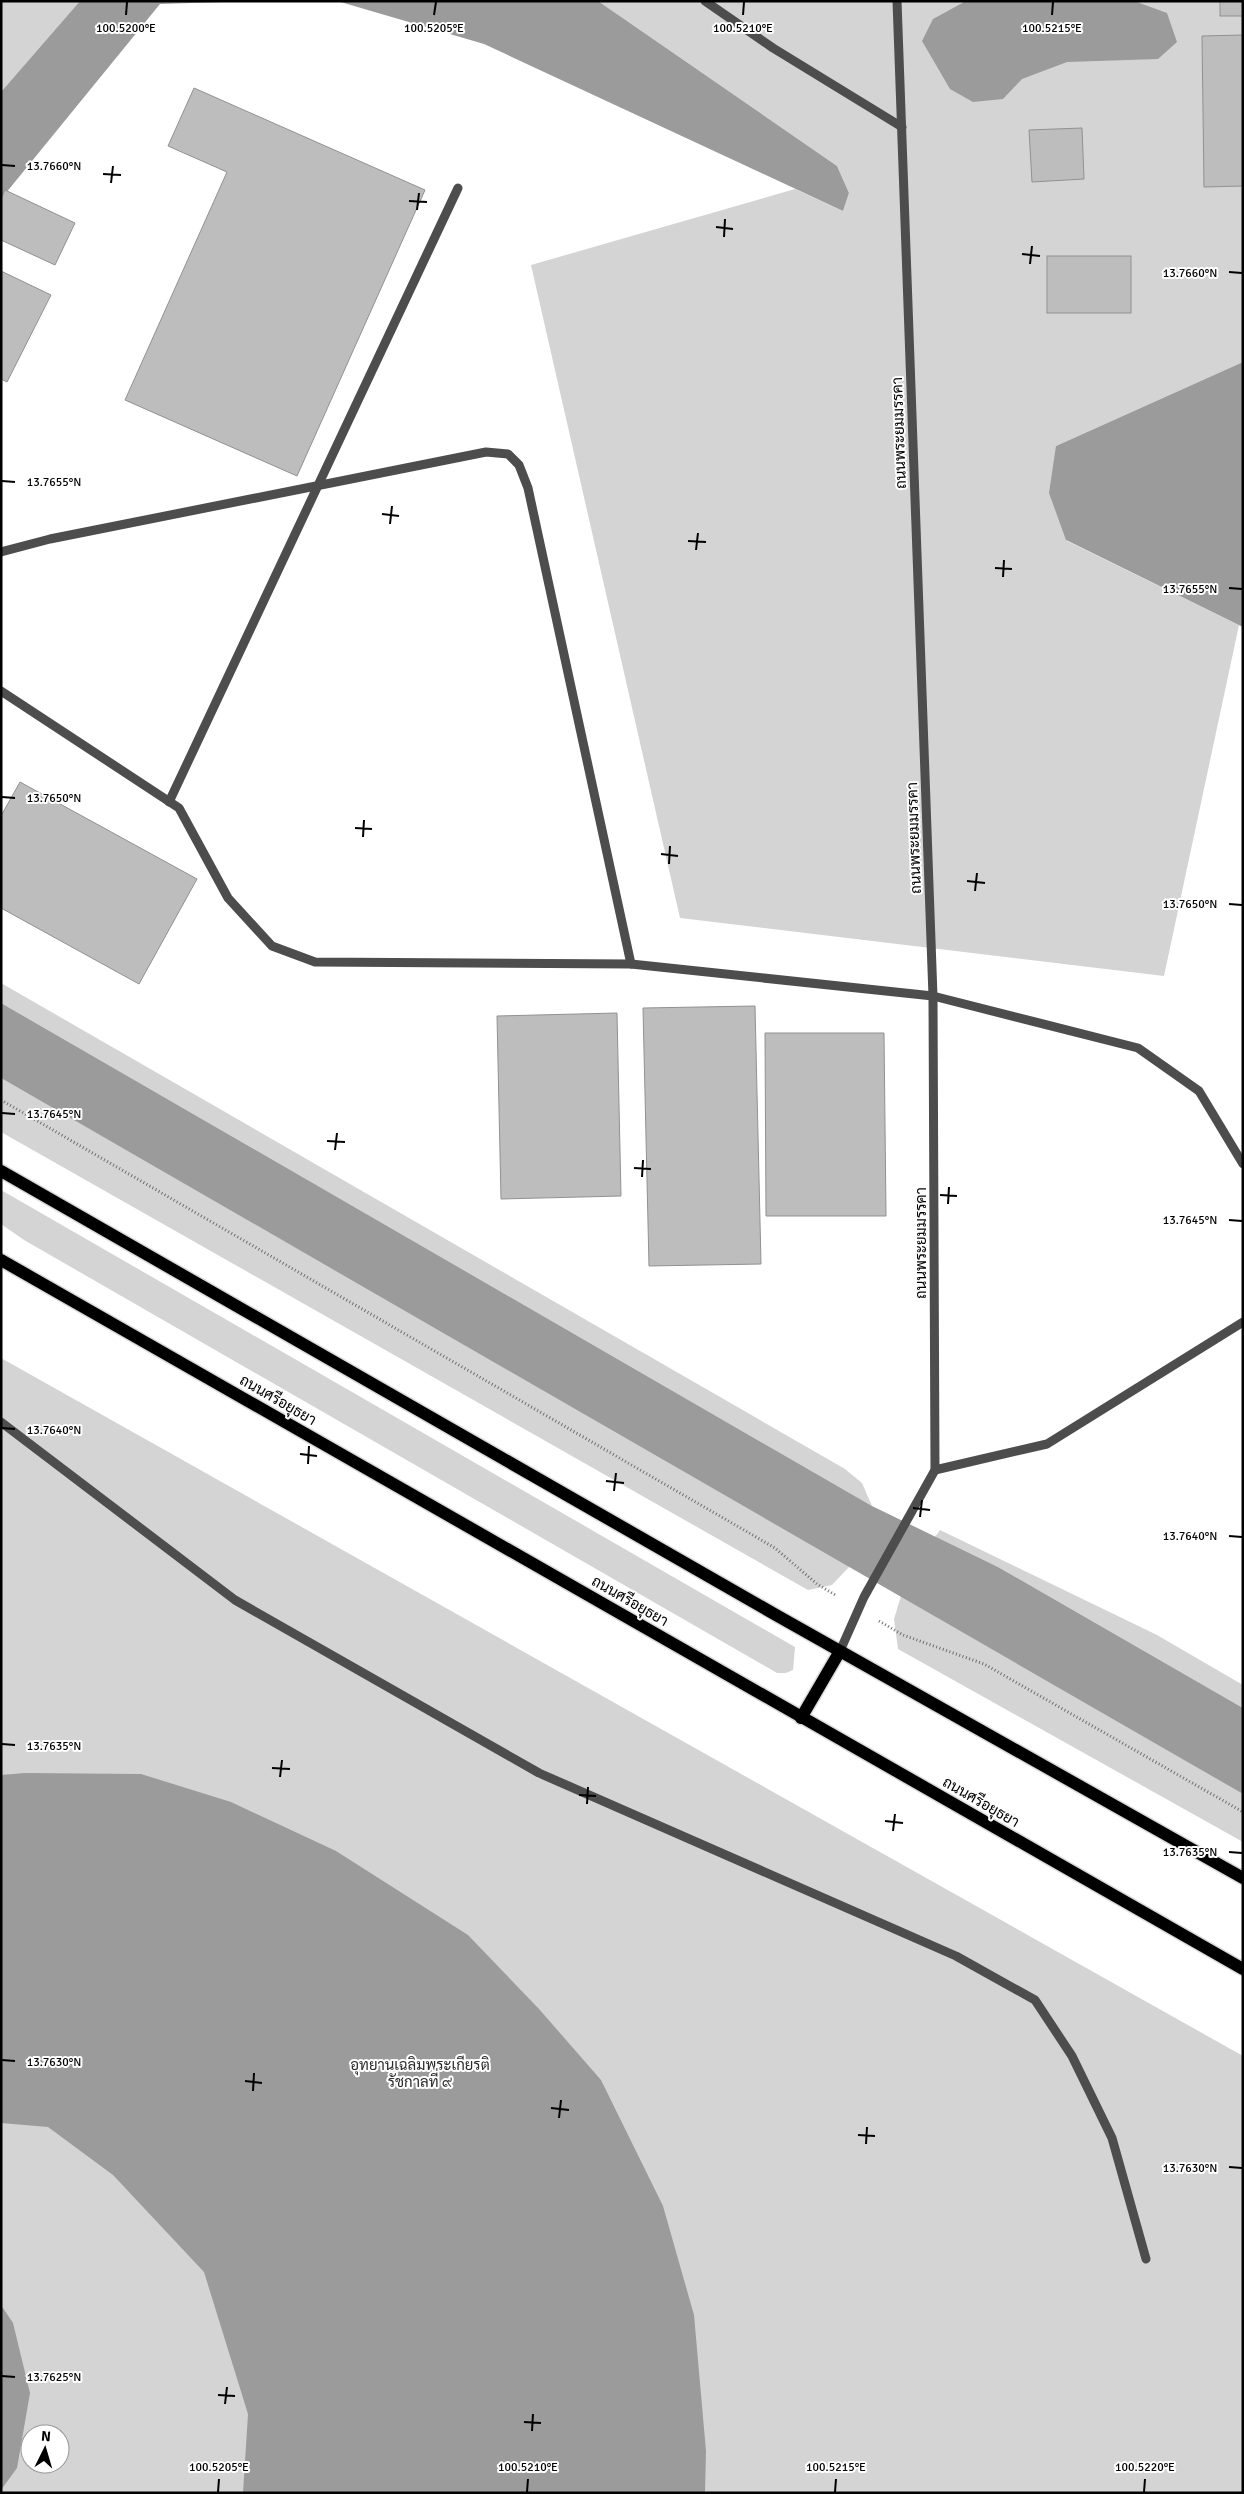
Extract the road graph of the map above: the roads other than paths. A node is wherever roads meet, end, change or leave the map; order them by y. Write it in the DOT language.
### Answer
graph roads {
  1 [pos="705,1"];
  2 [pos="898,1"];
  3 [pos="902,127"];
  4 [pos="458,188"];
  5 [pos="319,486"];
  6 [pos="1,552"];
  7 [pos="1,691"];
  8 [pos="169,802"];
  9 [pos="631,964"];
  10 [pos="933,996"];
  11 [pos="1243,1164"];
  12 [pos="1,1171"];
  13 [pos="1,1260"];
  14 [pos="1243,1322"];
  15 [pos="1,1422"];
  16 [pos="934,1470"];
  17 [pos="840,1651"];
  18 [pos="801,1718"];
  19 [pos="1243,1878"];
  20 [pos="1243,1969"];
  21 [pos="1146,2259"];
  1 -- 3 [label="street"];
  2 -- 3 [label="street, ถนนพระยมมรรคา"];
  3 -- 10 [label="street, ถนนพระยมมรรคา"];
  4 -- 5 [label="street"];
  5 -- 6 [label="street"];
  5 -- 8 [label="street"];
  5 -- 9 [label="street"];
  7 -- 8 [label="street"];
  8 -- 9 [label="street"];
  9 -- 10 [label="street"];
  10 -- 11 [label="street"];
  10 -- 16 [label="street, ถนนพระยมมรรคา"];
  12 -- 17 [label="main road"];
  13 -- 18 [label="main road, ถนนศรีอยุธยา"];
  14 -- 16 [label="street"];
  15 -- 21 [label="street"];
  16 -- 17 [label="street, ถนนพระยมมรรคา"];
  17 -- 18 [label="main road"];
  17 -- 19 [label="main road"];
  18 -- 20 [label="main road, ถนนศรีอยุธยา"];
}
